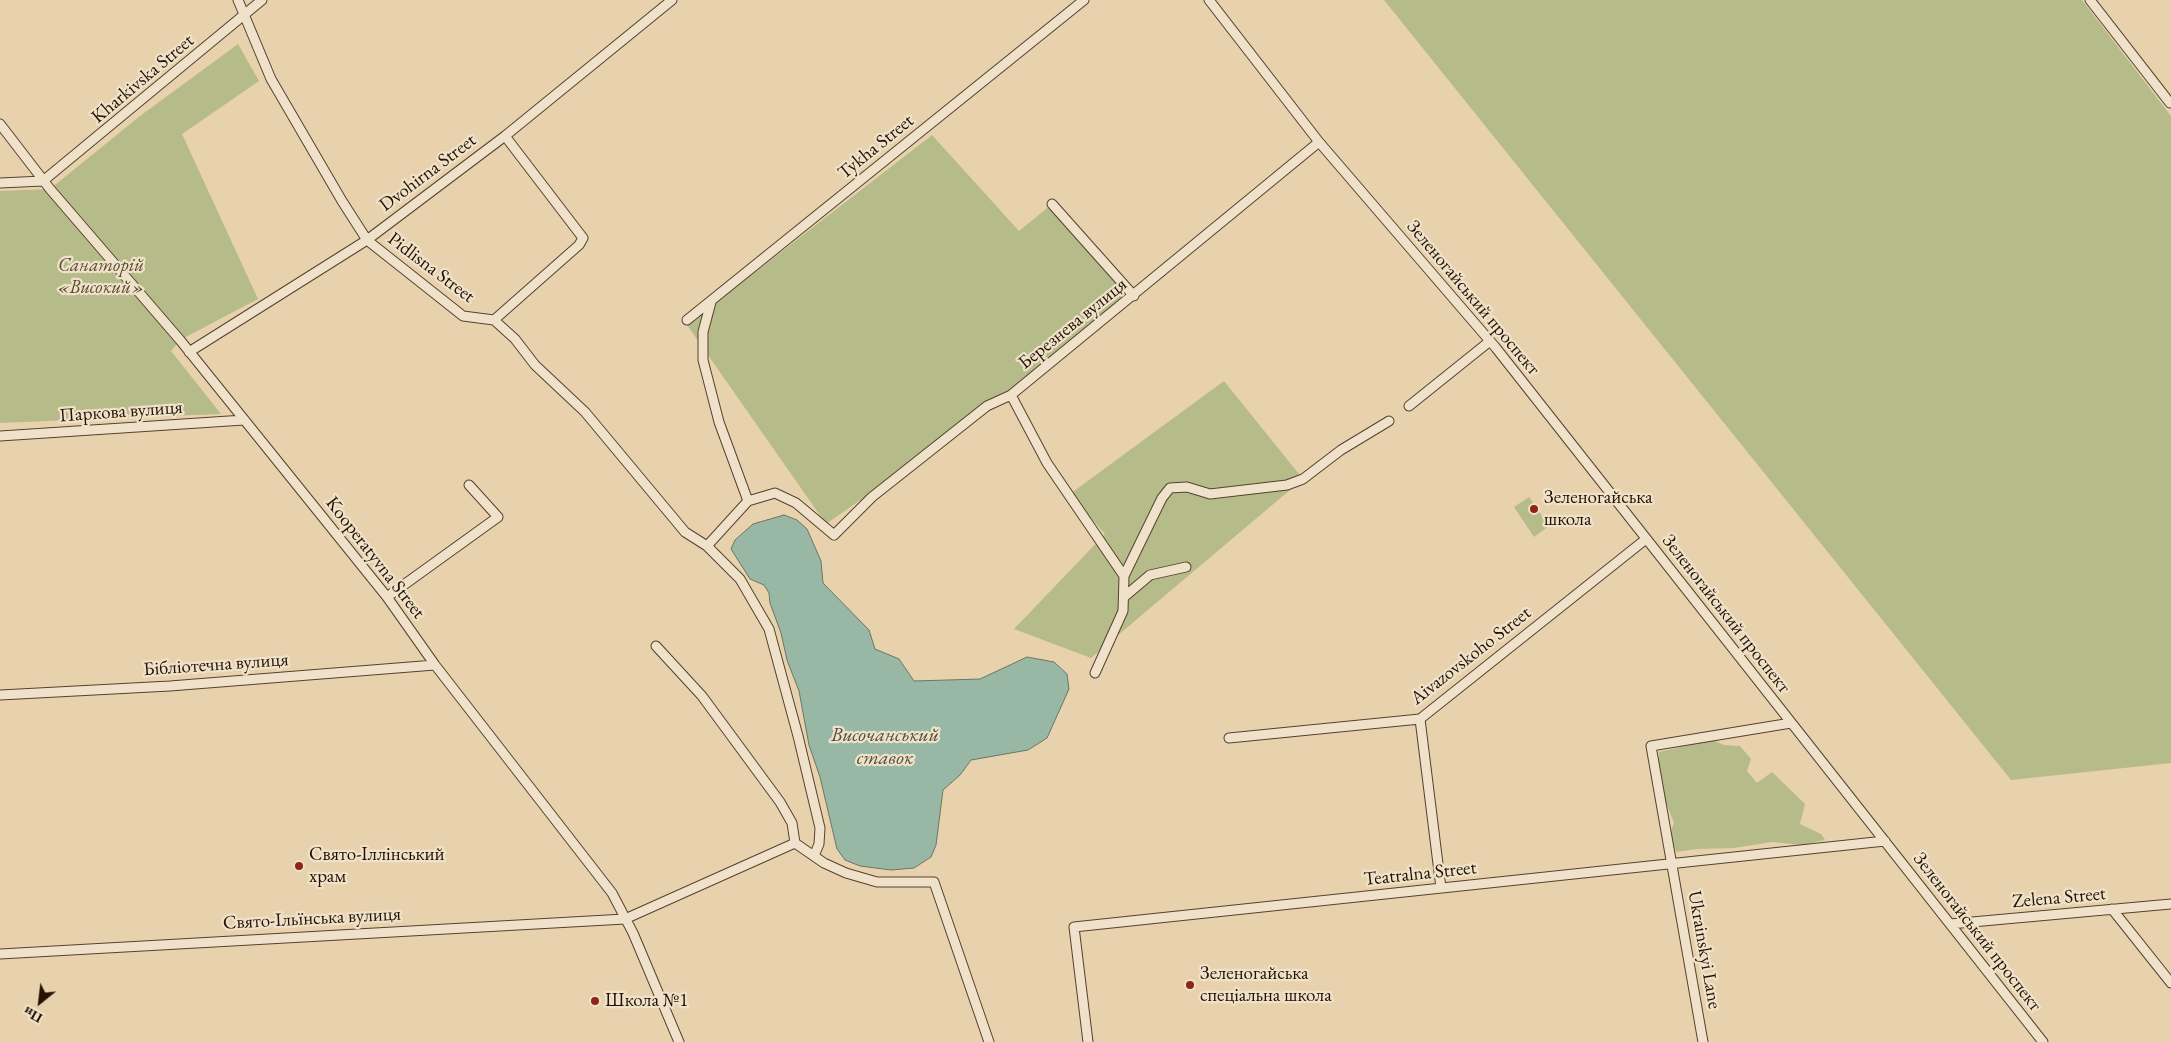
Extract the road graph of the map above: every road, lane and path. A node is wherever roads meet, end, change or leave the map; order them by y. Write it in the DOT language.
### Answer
graph roads {
  1 [pos="238,0"];
  2 [pos="262,0"];
  3 [pos="672,0"];
  4 [pos="1084,0"];
  5 [pos="1209,0"];
  6 [pos="2090,0"];
  7 [pos="243,16"];
  8 [pos="2170,103"];
  9 [pos="0,124"];
  10 [pos="505,136"];
  11 [pos="1320,142"];
  12 [pos="43,181"];
  13 [pos="0,183"];
  14 [pos="1052,204"];
  15 [pos="367,240"];
  16 [pos="1134,296"];
  17 [pos="711,302"];
  18 [pos="494,320"];
  19 [pos="687,320"];
  20 [pos="1490,341"];
  21 [pos="190,352"];
  22 [pos="1011,395"];
  23 [pos="1409,406"];
  24 [pos="244,420"];
  25 [pos="1389,421"];
  26 [pos="0,436"];
  27 [pos="469,485"];
  28 [pos="748,500"];
  29 [pos="1646,539"];
  30 [pos="707,546"];
  31 [pos="1186,567"];
  32 [pos="1124,576"];
  33 [pos="387,597"];
  34 [pos="1124,597"];
  35 [pos="656,646"];
  36 [pos="435,665"];
  37 [pos="1095,673"];
  38 [pos="0,695"];
  39 [pos="1420,719"];
  40 [pos="1791,723"];
  41 [pos="1230,738"];
  42 [pos="1885,841"];
  43 [pos="795,843"];
  44 [pos="814,856"];
  45 [pos="1672,863"];
  46 [pos="1441,888"];
  47 [pos="2171,904"];
  48 [pos="2112,909"];
  49 [pos="625,918"];
  50 [pos="1950,924"];
  51 [pos="0,954"];
  52 [pos="2171,983"];
  53 [pos="679,1042"];
  54 [pos="989,1042"];
  55 [pos="1088,1042"];
  56 [pos="1703,1042"];
  57 [pos="2043,1042"];
  1 -- 7 [label="street, Pidlisna Street"];
  2 -- 7 [label="street, Kharkivska Street"];
  3 -- 10 [label="street, Dvohirna Street"];
  4 -- 17 [label="street, Tykha Street"];
  5 -- 11 [label="street, Зеленогайський проспект"];
  6 -- 8 [label="street"];
  7 -- 12 [label="street, Kharkivska Street"];
  7 -- 15 [label="street, Pidlisna Street"];
  9 -- 12 [label="street, Kooperatyvna Street"];
  10 -- 15 [label="street, Dvohirna Street"];
  10 -- 18 [label="street"];
  11 -- 16 [label="street, Березнева вулиця"];
  11 -- 20 [label="street, Зеленогайський проспект"];
  12 -- 13 [label="street"];
  12 -- 21 [label="street, Kooperatyvna Street"];
  14 -- 16 [label="street"];
  15 -- 18 [label="street, Pidlisna Street"];
  15 -- 21 [label="street, Dvohirna Street"];
  16 -- 22 [label="street, Березнева вулиця"];
  17 -- 19 [label="street, Tykha Street"];
  17 -- 28 [label="street"];
  18 -- 30 [label="street"];
  20 -- 23 [label="street"];
  20 -- 29 [label="street, Зеленогайський проспект"];
  21 -- 24 [label="street, Kooperatyvna Street"];
  22 -- 28 [label="street"];
  22 -- 32 [label="street, Березнева вулиця"];
  24 -- 26 [label="street, Паркова вулиця"];
  24 -- 33 [label="street, Kooperatyvna Street"];
  25 -- 32 [label="street"];
  27 -- 33 [label="street"];
  28 -- 30 [label="street"];
  29 -- 39 [label="street, Aivazovskoho Street"];
  29 -- 40 [label="street, Зеленогайський проспект"];
  30 -- 44 [label="street"];
  31 -- 34 [label="street"];
  32 -- 34 [label="street"];
  33 -- 36 [label="street, Kooperatyvna Street"];
  34 -- 37 [label="street"];
  35 -- 43 [label="street"];
  36 -- 38 [label="street, Бібліотечна вулиця"];
  36 -- 49 [label="street, Kooperatyvna Street"];
  39 -- 41 [label="street, Aivazovskoho Street"];
  39 -- 46 [label="street"];
  40 -- 42 [label="street, Зеленогайський проспект"];
  40 -- 45 [label="street, Ukrainskyi Lane"];
  42 -- 45 [label="street, Teatralna Street"];
  42 -- 50 [label="street, Зеленогайський проспект"];
  43 -- 44 [label="street"];
  43 -- 49 [label="street"];
  44 -- 54 [label="street"];
  45 -- 46 [label="street, Teatralna Street"];
  45 -- 56 [label="street, Ukrainskyi Lane"];
  46 -- 55 [label="street, Teatralna Street"];
  47 -- 48 [label="street, Zelena Street"];
  48 -- 50 [label="street, Zelena Street"];
  48 -- 52 [label="street"];
  49 -- 51 [label="street, Свято-Ільїнська вулиця"];
  49 -- 53 [label="street, Kooperatyvna Street"];
  50 -- 57 [label="street, Зеленогайський проспект"];
}
